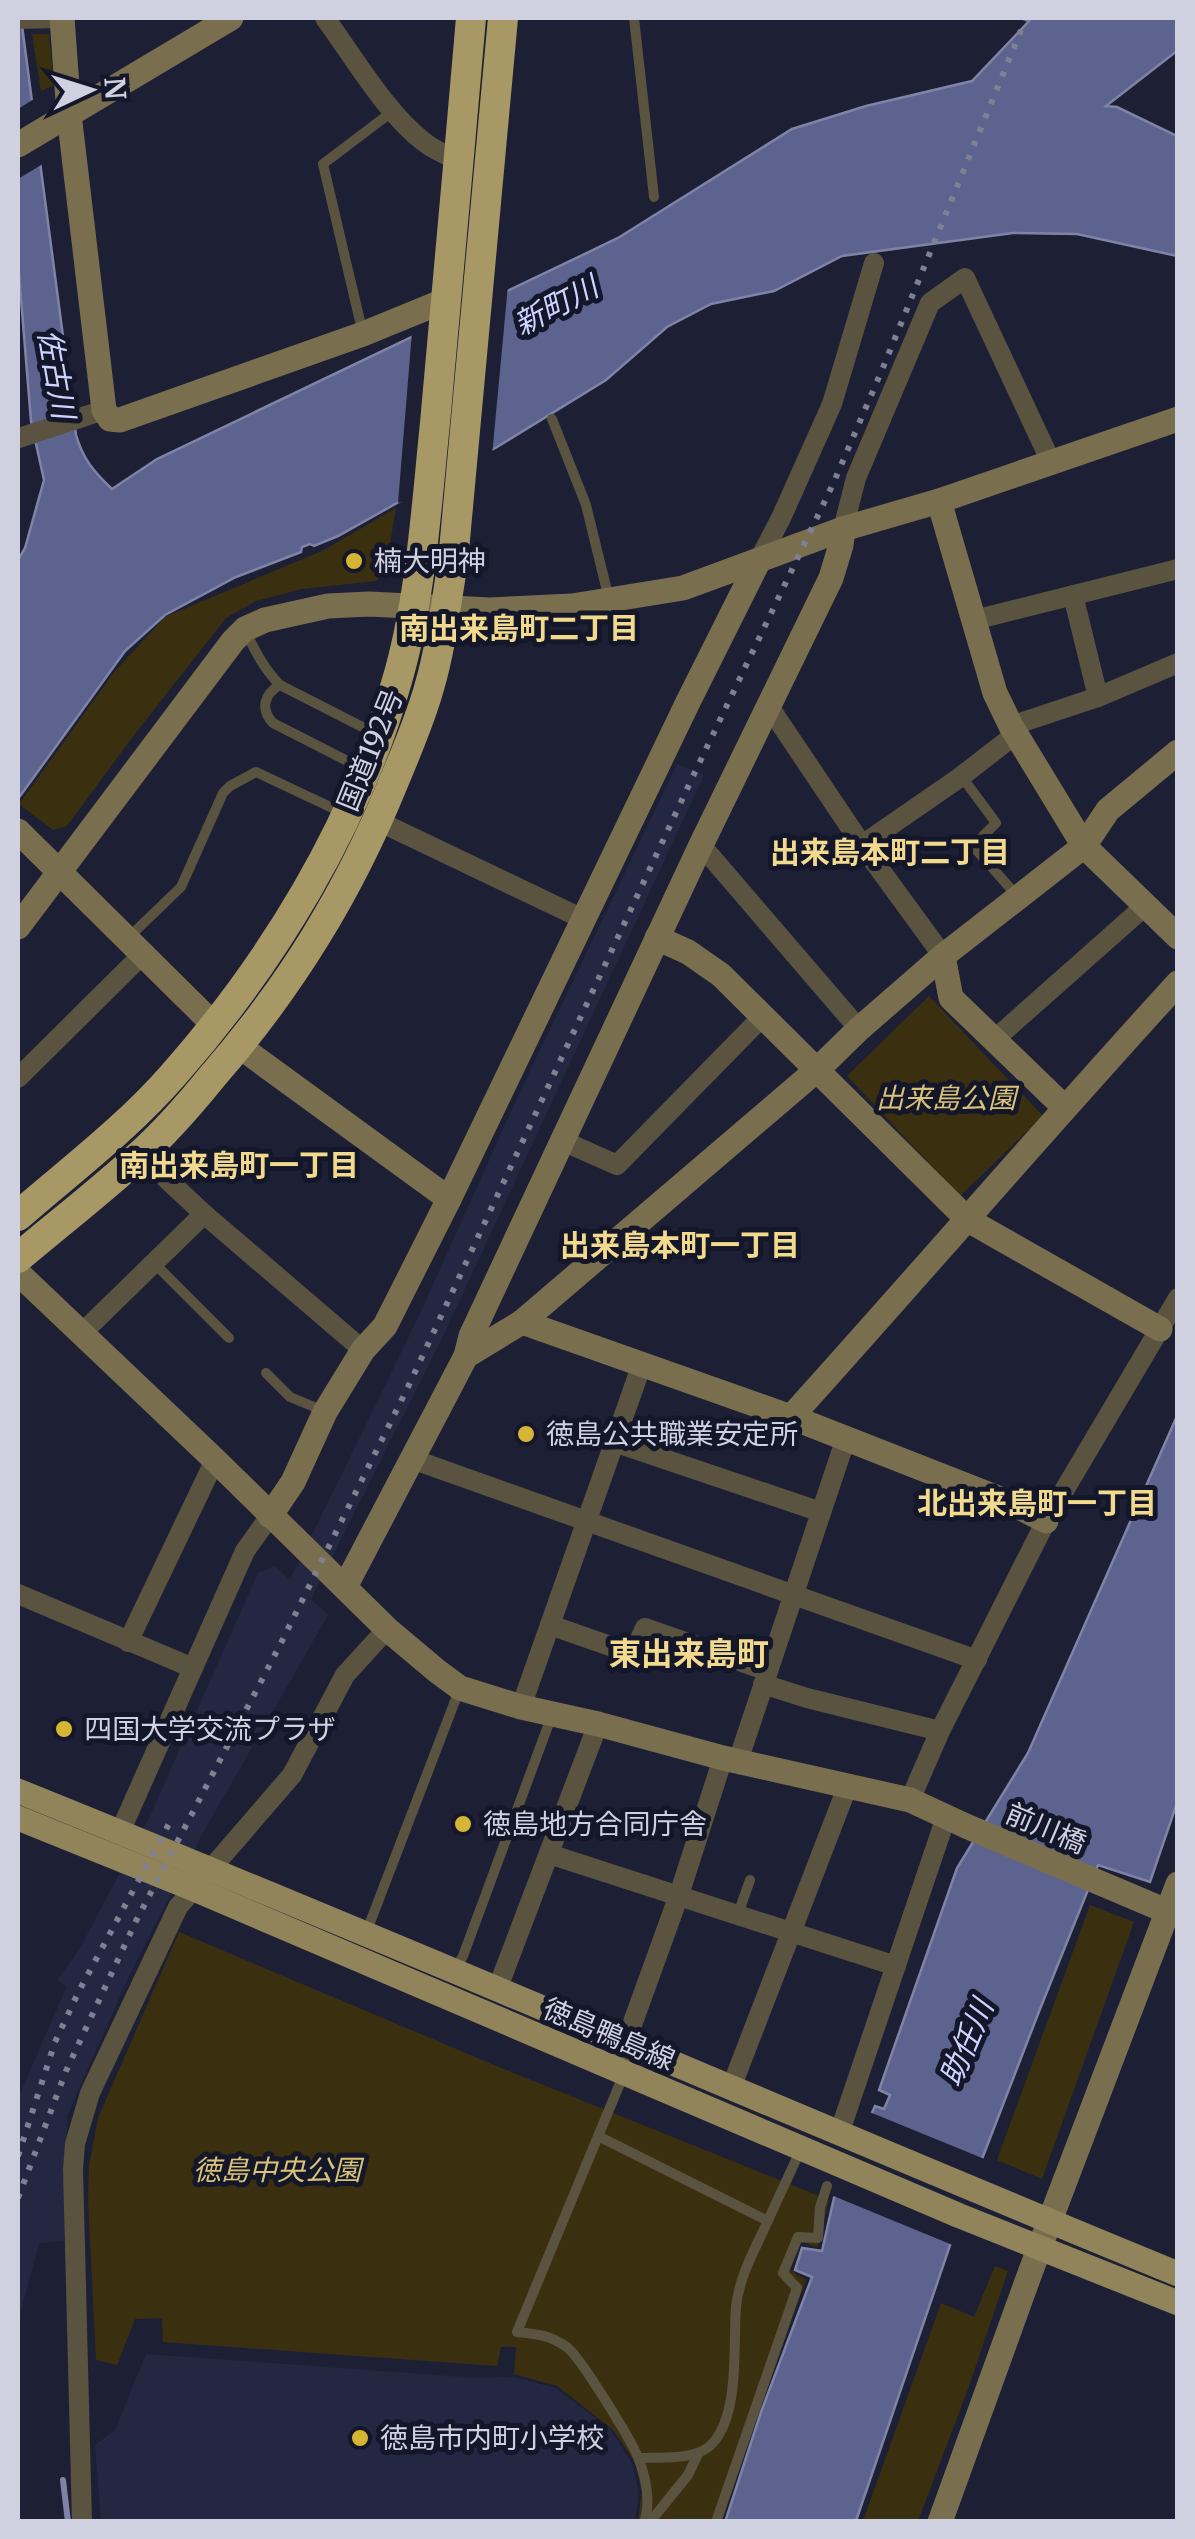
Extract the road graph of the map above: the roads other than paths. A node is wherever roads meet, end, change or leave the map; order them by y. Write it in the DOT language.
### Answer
graph roads {
  1 [pos="61,18"];
  2 [pos="231,18"];
  3 [pos="325,18"];
  4 [pos="470,18"];
  5 [pos="503,18"];
  6 [pos="634,18"];
  7 [pos="21,19"];
  8 [pos="393,110"];
  9 [pos="69,114"];
  10 [pos="18,145"];
  11 [pos="459,161"];
  12 [pos="654,197"];
  13 [pos="874,262"];
  14 [pos="446,308"];
  15 [pos="363,334"];
  16 [pos="104,410"];
  17 [pos="552,419"];
  18 [pos="1178,419"];
  19 [pos="21,434"];
  20 [pos="1051,462"];
  21 [pos="939,500"];
  22 [pos="843,529"];
  23 [pos="758,562"];
  24 [pos="1176,573"];
  25 [pos="1073,595"];
  26 [pos="609,601"];
  27 [pos="413,606"];
  28 [pos="446,607"];
  29 [pos="974,620"];
  30 [pos="245,629"];
  31 [pos="1178,663"];
  32 [pos="280,685"];
  33 [pos="1098,697"];
  34 [pos="768,704"];
  35 [pos="1013,730"];
  36 [pos="380,735"];
  37 [pos="1178,752"];
  38 [pos="366,771"];
  39 [pos="961,776"];
  40 [pos="348,815"];
  41 [pos="378,821"];
  42 [pos="18,832"];
  43 [pos="701,844"];
  44 [pos="862,845"];
  45 [pos="1084,846"];
  46 [pos="59,872"];
  47 [pos="1019,897"];
  48 [pos="1144,906"];
  49 [pos="583,919"];
  50 [pos="18,927"];
  51 [pos="1176,933"];
  52 [pos="658,938"];
  53 [pos="134,947"];
  54 [pos="943,956"];
  55 [pos="1178,983"];
  56 [pos="763,1016"];
  57 [pos="215,1026"];
  58 [pos="859,1029"];
  59 [pos="995,1039"];
  60 [pos="239,1046"];
  61 [pos="818,1069"];
  62 [pos="18,1078"];
  63 [pos="1064,1107"];
  64 [pos="563,1141"];
  65 [pos="141,1154"];
  66 [pos="449,1199"];
  67 [pos="204,1214"];
  68 [pos="18,1216"];
  69 [pos="968,1220"];
  70 [pos="18,1258"];
  71 [pos="154,1263"];
  72 [pos="18,1273"];
  73 [pos="1178,1298"];
  74 [pos="522,1322"];
  75 [pos="1160,1329"];
  76 [pos="82,1333"];
  77 [pos="229,1338"];
  78 [pos="363,1350"];
  79 [pos="466,1356"];
  80 [pos="642,1364"];
  81 [pos="266,1373"];
  82 [pos="325,1412"];
  83 [pos="791,1417"];
  84 [pos="846,1438"];
  85 [pos="614,1442"];
  86 [pos="412,1459"];
  87 [pos="215,1460"];
  88 [pos="821,1512"];
  89 [pos="270,1516"];
  90 [pos="587,1521"];
  91 [pos="1046,1521"];
  92 [pos="345,1588"];
  93 [pos="18,1594"];
  94 [pos="793,1595"];
  95 [pos="550,1625"];
  96 [pos="387,1629"];
  97 [pos="128,1642"];
  98 [pos="977,1660"];
  99 [pos="193,1668"];
  100 [pos="766,1678"];
  101 [pos="460,1688"];
  102 [pos="521,1707"];
  103 [pos="552,1714"];
  104 [pos="598,1724"];
  105 [pos="940,1732"];
  106 [pos="730,1760"];
  107 [pos="848,1785"];
  108 [pos="18,1791"];
  109 [pos="910,1800"];
  110 [pos="18,1818"];
  111 [pos="956,1822"];
  112 [pos="120,1832"];
  113 [pos="549,1854"];
  114 [pos="212,1868"];
  115 [pos="750,1880"];
  116 [pos="1178,1884"];
  117 [pos="194,1889"];
  118 [pos="680,1895"];
  119 [pos="738,1914"];
  120 [pos="1172,1914"];
  121 [pos="792,1932"];
  122 [pos="366,1934"];
  123 [pos="896,1966"];
  124 [pos="454,1972"];
  125 [pos="497,1990"];
  126 [pos="626,2044"];
  127 [pos="620,2071"];
  128 [pos="731,2088"];
  129 [pos="598,2136"];
  130 [pos="846,2137"];
  131 [pos="801,2148"];
  132 [pos="835,2176"];
  133 [pos="768,2221"];
  134 [pos="1050,2222"];
  135 [pos="1040,2248"];
  136 [pos="1178,2274"];
  137 [pos="1178,2303"];
  138 [pos="698,2454"];
  139 [pos="639,2458"];
  140 [pos="942,2521"];
  141 [pos="82,2522"];
  142 [pos="647,2522"];
  143 [pos="716,2522"];
  1 -- 7 [label="street"];
  1 -- 9 [label="street"];
  2 -- 9 [label="street"];
  3 -- 8 [label="street"];
  4 -- 11 [label="highway, 国道192号"];
  5 -- 28 [label="highway, 国道192号"];
  6 -- 12 [label="lane"];
  8 -- 11 [label="street"];
  8 -- 15 [label="lane"];
  9 -- 10 [label="street"];
  9 -- 16 [label="street"];
  11 -- 14 [label="highway, 国道192号"];
  13 -- 23 [label="street"];
  14 -- 15 [label="street"];
  14 -- 27 [label="highway, 国道192号"];
  15 -- 16 [label="street"];
  16 -- 19 [label="street"];
  17 -- 26 [label="lane"];
  18 -- 20 [label="street"];
  20 -- 21 [label="street"];
  20 -- 22 [label="street"];
  21 -- 22 [label="street"];
  21 -- 29 [label="street"];
  22 -- 23 [label="street"];
  22 -- 34 [label="street"];
  23 -- 26 [label="street"];
  23 -- 49 [label="street"];
  24 -- 25 [label="street"];
  25 -- 29 [label="street"];
  25 -- 33 [label="street"];
  26 -- 28 [label="street"];
  27 -- 28 [label="street"];
  27 -- 30 [label="street"];
  27 -- 36 [label="highway, 国道192号"];
  28 -- 41 [label="highway, 国道192号"];
  29 -- 35 [label="street"];
  30 -- 32 [label="lane"];
  30 -- 46 [label="street"];
  31 -- 33 [label="street"];
  32 -- 36 [label="lane"];
  32 -- 38 [label="lane"];
  33 -- 35 [label="street"];
  34 -- 43 [label="street"];
  34 -- 44 [label="street"];
  35 -- 39 [label="street"];
  35 -- 45 [label="street"];
  36 -- 38 [label="highway, 国道192号"];
  37 -- 45 [label="street"];
  38 -- 40 [label="highway, 国道192号"];
  39 -- 44 [label="street"];
  39 -- 47 [label="lane"];
  40 -- 53 [label="lane"];
  40 -- 57 [label="highway, 国道192号"];
  41 -- 49 [label="street"];
  41 -- 60 [label="highway, 国道192号"];
  42 -- 46 [label="street"];
  43 -- 52 [label="street"];
  43 -- 58 [label="street"];
  44 -- 54 [label="street"];
  45 -- 47 [label="street"];
  45 -- 48 [label="street"];
  46 -- 50 [label="street"];
  46 -- 53 [label="street"];
  47 -- 54 [label="street"];
  48 -- 51 [label="street"];
  48 -- 59 [label="street"];
  49 -- 66 [label="street"];
  52 -- 56 [label="street"];
  52 -- 64 [label="street"];
  53 -- 57 [label="street"];
  53 -- 62 [label="street"];
  54 -- 58 [label="street"];
  54 -- 59 [label="street"];
  55 -- 63 [label="street"];
  56 -- 61 [label="street"];
  56 -- 64 [label="street"];
  57 -- 68 [label="highway, 国道192号"];
  58 -- 61 [label="street"];
  59 -- 63 [label="street"];
  60 -- 65 [label="highway, 国道192号"];
  60 -- 66 [label="street"];
  61 -- 69 [label="street"];
  61 -- 74 [label="street"];
  63 -- 69 [label="street"];
  64 -- 79 [label="street"];
  65 -- 67 [label="street"];
  65 -- 70 [label="highway, 国道192号"];
  66 -- 78 [label="street"];
  67 -- 71 [label="street"];
  67 -- 78 [label="street"];
  69 -- 75 [label="street"];
  69 -- 83 [label="street"];
  71 -- 76 [label="street"];
  71 -- 77 [label="lane"];
  72 -- 76 [label="street"];
  73 -- 75 [label="street"];
  74 -- 79 [label="street"];
  74 -- 80 [label="street"];
  75 -- 91 [label="street"];
  76 -- 87 [label="street"];
  78 -- 82 [label="street"];
  79 -- 86 [label="street"];
  80 -- 83 [label="street"];
  80 -- 85 [label="street"];
  81 -- 82 [label="lane"];
  82 -- 89 [label="street"];
  83 -- 84 [label="street"];
  84 -- 88 [label="street"];
  84 -- 91 [label="street"];
  85 -- 88 [label="street"];
  85 -- 90 [label="street"];
  86 -- 90 [label="street"];
  86 -- 92 [label="street"];
  87 -- 89 [label="street"];
  87 -- 97 [label="street"];
  88 -- 94 [label="street"];
  89 -- 92 [label="street"];
  89 -- 99 [label="street"];
  90 -- 94 [label="street"];
  90 -- 95 [label="street"];
  91 -- 98 [label="street"];
  92 -- 96 [label="street"];
  93 -- 97 [label="street"];
  94 -- 98 [label="street"];
  94 -- 100 [label="street"];
  95 -- 100 [label="street"];
  95 -- 102 [label="street"];
  96 -- 101 [label="street"];
  96 -- 114 [label="street"];
  97 -- 99 [label="street"];
  98 -- 105 [label="street"];
  99 -- 112 [label="street"];
  100 -- 105 [label="street"];
  100 -- 106 [label="street"];
  101 -- 102 [label="street, 前川橋"];
  101 -- 122 [label="lane"];
  102 -- 103 [label="street, 前川橋"];
  103 -- 104 [label="street, 前川橋"];
  103 -- 124 [label="lane"];
  104 -- 106 [label="street, 前川橋"];
  104 -- 113 [label="street"];
  105 -- 109 [label="street"];
  106 -- 107 [label="street, 前川橋"];
  106 -- 118 [label="street"];
  107 -- 109 [label="street, 前川橋"];
  107 -- 121 [label="street"];
  108 -- 112 [label="main road, 徳島鴨島線"];
  109 -- 111 [label="street, 前川橋"];
  110 -- 117 [label="main road, 徳島鴨島線"];
  111 -- 120 [label="street, 前川橋"];
  111 -- 123 [label="street"];
  112 -- 114 [label="main road, 徳島鴨島線"];
  113 -- 118 [label="street"];
  113 -- 125 [label="street"];
  114 -- 117 [label="street"];
  114 -- 122 [label="main road, 徳島鴨島線"];
  115 -- 119 [label="lane"];
  116 -- 120 [label="street"];
  117 -- 127 [label="main road, 徳島鴨島線"];
  117 -- 141 [label="street"];
  118 -- 119 [label="street"];
  118 -- 126 [label="street"];
  119 -- 121 [label="street"];
  120 -- 134 [label="street"];
  121 -- 123 [label="street"];
  121 -- 128 [label="street"];
  122 -- 124 [label="main road, 徳島鴨島線"];
  123 -- 130 [label="street"];
  124 -- 125 [label="main road, 徳島鴨島線"];
  125 -- 126 [label="main road, 徳島鴨島線"];
  126 -- 127 [label="street"];
  126 -- 128 [label="main road, 徳島鴨島線"];
  127 -- 129 [label="lane"];
  127 -- 131 [label="main road, 徳島鴨島線"];
  128 -- 130 [label="main road, 徳島鴨島線"];
  129 -- 133 [label="lane"];
  129 -- 139 [label="lane"];
  130 -- 134 [label="main road, 徳島鴨島線"];
  131 -- 132 [label="main road, 徳島鴨島線"];
  131 -- 133 [label="lane"];
  132 -- 135 [label="main road, 徳島鴨島線"];
  132 -- 143 [label="lane"];
  133 -- 138 [label="lane"];
  134 -- 135 [label="street"];
  134 -- 136 [label="main road, 徳島鴨島線"];
  135 -- 137 [label="main road, 徳島鴨島線"];
  135 -- 140 [label="street"];
  138 -- 139 [label="lane"];
  138 -- 142 [label="lane"];
  139 -- 142 [label="lane"];
}
